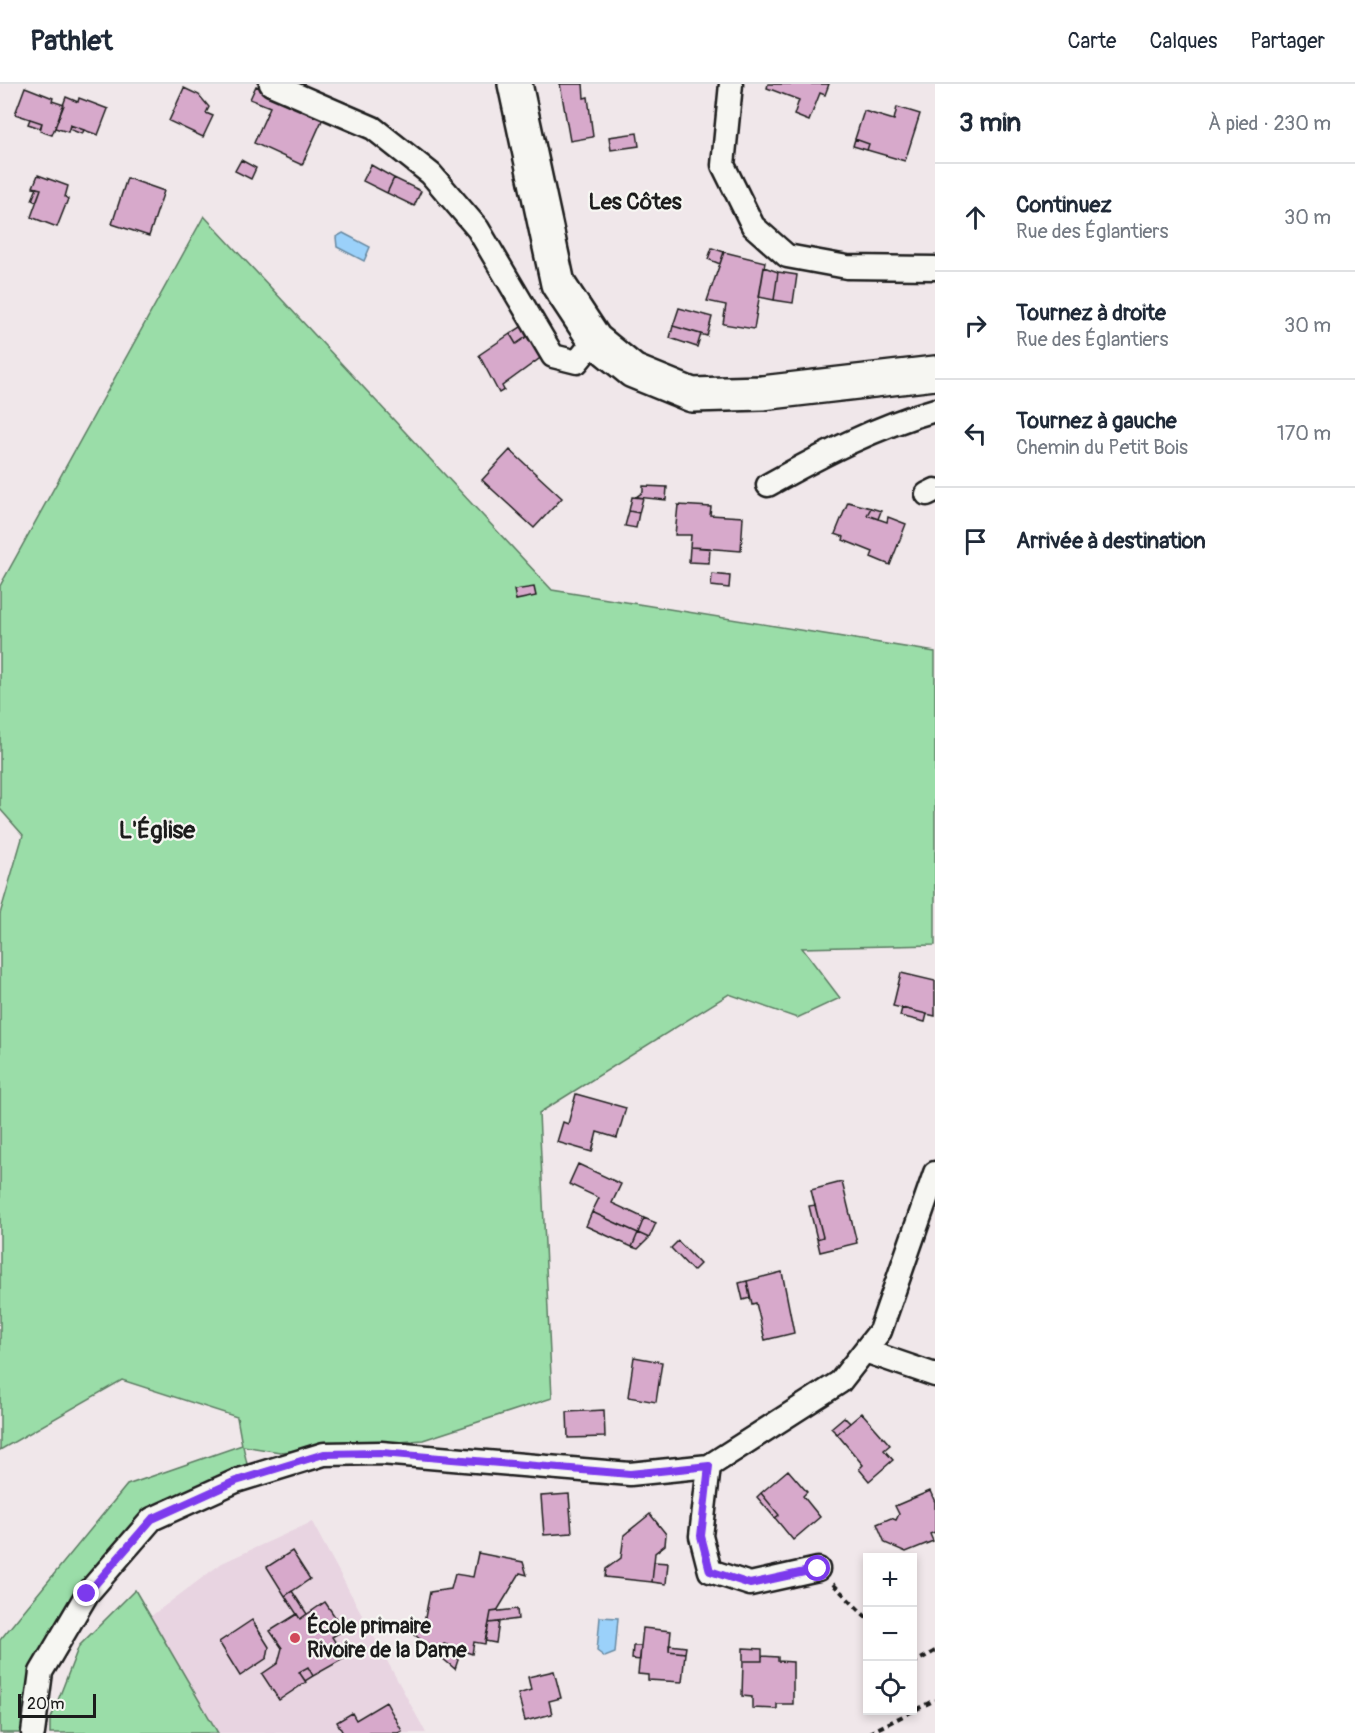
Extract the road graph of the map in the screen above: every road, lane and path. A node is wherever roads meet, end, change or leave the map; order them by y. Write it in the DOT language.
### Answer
graph roads {
  1 [pos="270,84"];
  2 [pos="515,84"];
  3 [pos="731,84"];
  4 [pos="935,268"];
  5 [pos="595,340"];
  6 [pos="935,373"];
  7 [pos="935,410"];
  8 [pos="768,486"];
  9 [pos="935,1173"];
  10 [pos="865,1351"];
  11 [pos="935,1375"];
  12 [pos="709,1466"];
  13 [pos="818,1569"];
  14 [pos="863,1615"];
  15 [pos="935,1651"];
  16 [pos="917,1661"];
  17 [pos="935,1700"];
  18 [pos="33,1733"];
  19 [pos="869,1733"];
  1 -- 5 [label="street"];
  2 -- 5 [label="main road"];
  3 -- 4 [label="street"];
  5 -- 6 [label="main road"];
  7 -- 8 [label="street"];
  9 -- 10 [label="street"];
  10 -- 11 [label="street"];
  10 -- 12 [label="street"];
  12 -- 13 [label="street"];
  12 -- 18 [label="street"];
  13 -- 14 [label="path"];
  15 -- 16 [label="path"];
  17 -- 19 [label="path"];
}
